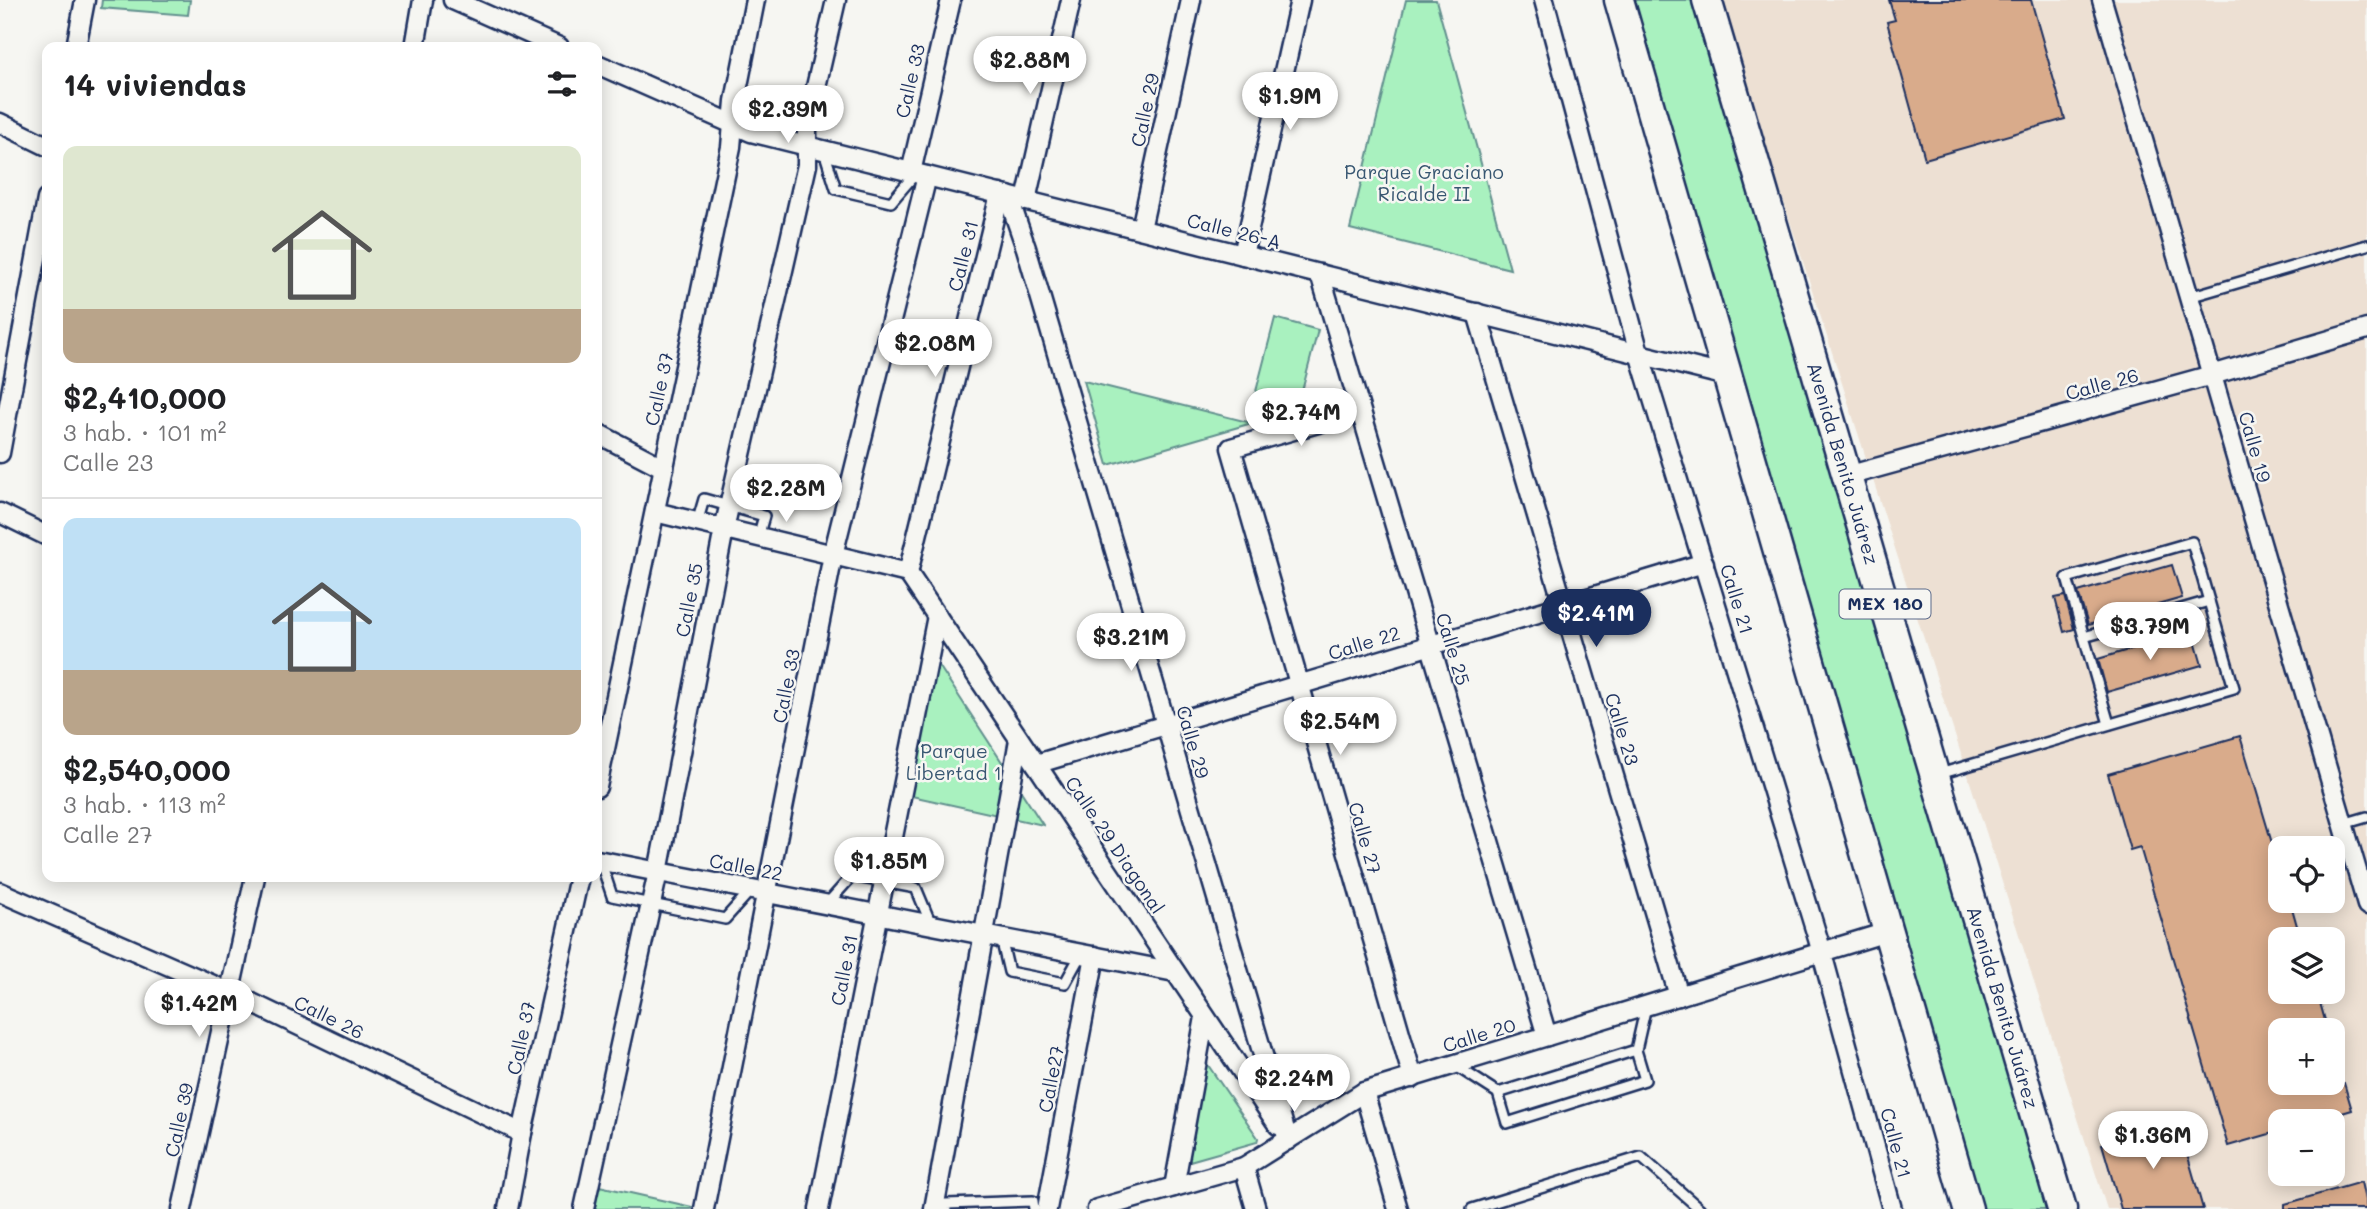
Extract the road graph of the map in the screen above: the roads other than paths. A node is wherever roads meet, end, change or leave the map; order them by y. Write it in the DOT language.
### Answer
graph roads {
  1 [pos="85,0"];
  2 [pos="422,0"];
  3 [pos="453,0"];
  4 [pos="755,0"];
  5 [pos="836,0"];
  6 [pos="951,0"];
  7 [pos="1071,0"];
  8 [pos="1191,0"];
  9 [pos="1300,0"];
  10 [pos="1544,0"];
  11 [pos="1619,0"];
  12 [pos="1707,0"];
  13 [pos="2102,0"];
  14 [pos="77,42"];
  15 [pos="416,42"];
  16 [pos="548,42"];
  17 [pos="602,66"];
  18 [pos="0,123"];
  19 [pos="733,124"];
  20 [pos="42,144"];
  21 [pos="815,147"];
  22 [pos="918,173"];
  23 [pos="1011,197"];
  24 [pos="42,226"];
  25 [pos="1141,229"];
  26 [pos="2367,245"];
  27 [pos="1242,255"];
  28 [pos="1320,274"];
  29 [pos="2189,297"];
  30 [pos="1477,313"];
  31 [pos="2367,329"];
  32 [pos="1639,353"];
  33 [pos="2212,375"];
  34 [pos="1727,376"];
  35 [pos="1360,411"];
  36 [pos="602,436"];
  37 [pos="0,453"];
  38 [pos="664,468"];
  39 [pos="1847,476"];
  40 [pos="730,506"];
  41 [pos="655,512"];
  42 [pos="0,513"];
  43 [pos="697,523"];
  44 [pos="724,529"];
  45 [pos="42,534"];
  46 [pos="758,537"];
  47 [pos="833,555"];
  48 [pos="1704,563"];
  49 [pos="908,573"];
  50 [pos="2209,601"];
  51 [pos="1563,605"];
  52 [pos="937,616"];
  53 [pos="2084,638"];
  54 [pos="1429,646"];
  55 [pos="1299,685"];
  56 [pos="2109,724"];
  57 [pos="1166,725"];
  58 [pos="1020,740"];
  59 [pos="602,763"];
  60 [pos="1036,764"];
  61 [pos="1935,775"];
  62 [pos="2367,817"];
  63 [pos="2343,824"];
  64 [pos="602,861"];
  65 [pos="602,870"];
  66 [pos="658,872"];
  67 [pos="884,881"];
  68 [pos="254,882"];
  69 [pos="578,882"];
  70 [pos="759,891"];
  71 [pos="0,892"];
  72 [pos="651,904"];
  73 [pos="827,904"];
  74 [pos="2367,905"];
  75 [pos="877,914"];
  76 [pos="931,924"];
  77 [pos="1887,932"];
  78 [pos="992,936"];
  79 [pos="1822,952"];
  80 [pos="1088,955"];
  81 [pos="1175,972"];
  82 [pos="229,992"];
  83 [pos="1679,996"];
  84 [pos="1646,1006"];
  85 [pos="1205,1017"];
  86 [pos="1547,1036"];
  87 [pos="1636,1050"];
  88 [pos="1454,1065"];
  89 [pos="1413,1077"];
  90 [pos="1364,1092"];
  91 [pos="1498,1094"];
  92 [pos="522,1133"];
  93 [pos="1288,1140"];
  94 [pos="1244,1167"];
  95 [pos="1174,1187"];
  96 [pos="1105,1208"];
  97 [pos="182,1209"];
  98 [pos="508,1209"];
  99 [pos="584,1209"];
  100 [pos="704,1209"];
  101 [pos="819,1209"];
  102 [pos="934,1209"];
  103 [pos="946,1209"];
  104 [pos="1034,1209"];
  105 [pos="1047,1209"];
  106 [pos="1256,1209"];
  107 [pos="1398,1209"];
  108 [pos="1472,1209"];
  109 [pos="1700,1209"];
  110 [pos="1892,1209"];
  111 [pos="1968,1209"];
  112 [pos="2062,1209"];
  1 -- 14 [label="street"];
  2 -- 15 [label="street"];
  3 -- 16 [label="street"];
  4 -- 19 [label="street, Calle 37"];
  5 -- 21 [label="street, Calle 35"];
  6 -- 22 [label="street, Calle 33"];
  7 -- 23 [label="street, Calle 31"];
  8 -- 25 [label="street, Calle 29"];
  9 -- 27 [label="street"];
  10 -- 32 [label="street, Calle 21"];
  11 -- 34 [label="main road"];
  12 -- 39 [label="main road, Avenida Benito Juárez / MEX 180"];
  13 -- 29 [label="street, Calle 19"];
  17 -- 19 [label="street, Calle 26-A"];
  18 -- 20 [label="street"];
  19 -- 21 [label="street, Calle 26-A"];
  19 -- 38 [label="street, Calle 37"];
  21 -- 22 [label="street, Calle 26-A"];
  21 -- 22 [label="lane"];
  21 -- 40 [label="street, Calle 35"];
  22 -- 23 [label="street, Calle 26-A"];
  22 -- 47 [label="street, Calle 33"];
  23 -- 25 [label="street, Calle 26-A"];
  23 -- 49 [label="street, Calle 31"];
  23 -- 57 [label="street, Calle 29"];
  24 -- 37 [label="street"];
  25 -- 27 [label="street, Calle 26-A"];
  26 -- 29 [label="lane"];
  27 -- 28 [label="street, Calle 26-A"];
  28 -- 30 [label="street, Calle 26-A"];
  28 -- 35 [label="street, Calle 25"];
  29 -- 33 [label="street, Calle 19"];
  30 -- 32 [label="street, Calle 26-A"];
  30 -- 51 [label="street, Calle 23"];
  31 -- 33 [label="street, Calle 26"];
  32 -- 34 [label="street, Calle 26-A"];
  32 -- 48 [label="street, Calle 21"];
  33 -- 39 [label="street, Calle 26"];
  33 -- 63 [label="street, Calle 19"];
  34 -- 77 [label="main road"];
  35 -- 54 [label="street, Calle 25"];
  35 -- 55 [label="street, Calle 27"];
  36 -- 38 [label="street"];
  38 -- 41 [label="street, Calle 37"];
  39 -- 61 [label="main road, Avenida Benito Juárez / MEX 180"];
  40 -- 43 [label="lane"];
  40 -- 44 [label="street, Calle 35"];
  40 -- 46 [label="lane"];
  41 -- 43 [label="street"];
  41 -- 59 [label="street, Calle 37"];
  42 -- 45 [label="street"];
  43 -- 44 [label="street"];
  44 -- 46 [label="street"];
  44 -- 66 [label="street, Calle 35"];
  46 -- 47 [label="street"];
  47 -- 49 [label="street"];
  47 -- 70 [label="street, Calle 33"];
  48 -- 51 [label="street, Calle 22"];
  48 -- 79 [label="street, Calle 21"];
  49 -- 52 [label="street, Calle 29 Diagonal"];
  50 -- 53 [label="lane"];
  50 -- 53 [label="lane"];
  50 -- 56 [label="lane"];
  51 -- 54 [label="street, Calle 22"];
  51 -- 83 [label="street, Calle 23"];
  52 -- 58 [label="street, Calle 29 Diagonal"];
  52 -- 67 [label="street, Calle 31"];
  53 -- 56 [label="lane"];
  54 -- 55 [label="street, Calle 22"];
  54 -- 86 [label="street, Calle 25"];
  55 -- 57 [label="street, Calle 22"];
  55 -- 89 [label="street, Calle 27"];
  56 -- 61 [label="lane"];
  57 -- 60 [label="street, Calle 22"];
  57 -- 93 [label="street, Calle 29"];
  58 -- 60 [label="street, Calle 29 Diagonal"];
  58 -- 78 [label="street"];
  60 -- 81 [label="street, Calle 29 Diagonal"];
  61 -- 112 [label="main road, Avenida Benito Juárez / MEX 180"];
  62 -- 63 [label="lane"];
  63 -- 74 [label="street, Calle 19"];
  64 -- 66 [label="street, Calle 22"];
  65 -- 72 [label="lane"];
  66 -- 70 [label="street, Calle 22"];
  66 -- 72 [label="street, Calle 35"];
  67 -- 73 [label="lane"];
  67 -- 75 [label="street, Calle 31"];
  67 -- 76 [label="lane"];
  68 -- 82 [label="street, Calle 39"];
  69 -- 92 [label="street, Calle 37"];
  70 -- 72 [label="lane"];
  70 -- 73 [label="street, Calle 22"];
  70 -- 100 [label="street, Calle 33"];
  71 -- 82 [label="street, Calle 26"];
  72 -- 99 [label="street, Calle 35"];
  73 -- 75 [label="street, Calle 22"];
  75 -- 76 [label="street, Calle 22"];
  75 -- 101 [label="street, Calle 31"];
  76 -- 78 [label="street, Calle 22"];
  77 -- 79 [label="street, Calle 20"];
  77 -- 111 [label="main road"];
  78 -- 80 [label="street, Calle 22"];
  78 -- 80 [label="lane"];
  78 -- 102 [label="street"];
  79 -- 83 [label="street, Calle 20"];
  79 -- 110 [label="street, Calle 21"];
  80 -- 81 [label="street, Calle 22"];
  80 -- 105 [label="street, Calle27"];
  81 -- 85 [label="street, Calle 29 Diagonal"];
  82 -- 92 [label="street, Calle 26"];
  82 -- 97 [label="street, Calle 39"];
  83 -- 84 [label="street, Calle 20"];
  84 -- 86 [label="street, Calle 20"];
  84 -- 87 [label="lane"];
  85 -- 93 [label="street, Calle 29 Diagonal"];
  85 -- 95 [label="street"];
  86 -- 88 [label="street, Calle 20"];
  87 -- 91 [label="lane"];
  87 -- 91 [label="lane"];
  88 -- 89 [label="street, Calle 20"];
  88 -- 91 [label="lane"];
  89 -- 90 [label="street, Calle 20"];
  90 -- 93 [label="street, Calle 20"];
  90 -- 107 [label="street"];
  92 -- 98 [label="street, Calle 37"];
  93 -- 94 [label="street, Calle 20"];
  94 -- 95 [label="street, Calle 20"];
  94 -- 106 [label="street"];
  95 -- 96 [label="street, Calle 20"];
  103 -- 104 [label="lane"];
  108 -- 109 [label="lane"];
}
